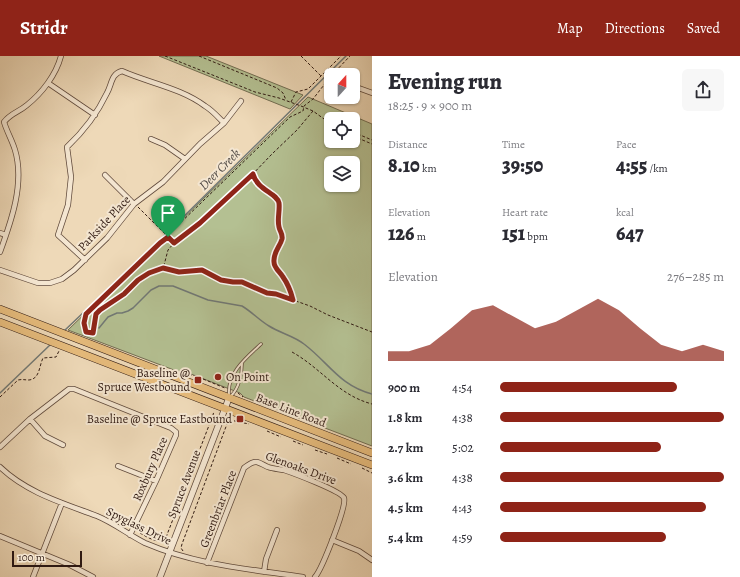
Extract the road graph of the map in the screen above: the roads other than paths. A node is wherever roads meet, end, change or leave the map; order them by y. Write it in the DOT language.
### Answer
graph roads {
  1 [pos="60,56"];
  2 [pos="48,83"];
  3 [pos="360,89"];
  4 [pos="372,93"];
  5 [pos="241,101"];
  6 [pos="95,115"];
  7 [pos="224,122"];
  8 [pos="151,139"];
  9 [pos="185,159"];
  10 [pos="105,175"];
  11 [pos="134,204"];
  12 [pos="0,233"];
  13 [pos="6,235"];
  14 [pos="0,252"];
  15 [pos="84,260"];
  16 [pos="0,270"];
  17 [pos="0,309"];
  18 [pos="0,322"];
  19 [pos="261,344"];
  20 [pos="242,363"];
  21 [pos="229,398"];
  22 [pos="225,408"];
  23 [pos="30,419"];
  24 [pos="63,445"];
  25 [pos="0,447"];
  26 [pos="372,453"];
  27 [pos="249,464"];
  28 [pos="372,465"];
  29 [pos="118,466"];
  30 [pos="0,467"];
  31 [pos="156,481"];
  32 [pos="62,503"];
  33 [pos="278,530"];
  34 [pos="130,535"];
  35 [pos="0,536"];
  36 [pos="332,540"];
  37 [pos="170,552"];
  38 [pos="42,554"];
  39 [pos="372,560"];
  40 [pos="207,563"];
  41 [pos="264,572"];
  42 [pos="34,577"];
  43 [pos="93,577"];
  44 [pos="160,577"];
  45 [pos="303,577"];
  46 [pos="315,577"];
  1 -- 2 [label="street"];
  2 -- 6 [label="street"];
  2 -- 13 [label="street"];
  3 -- 4 [label="street"];
  5 -- 7 [label="street, Parkside Place"];
  6 -- 7 [label="street"];
  6 -- 15 [label="street"];
  7 -- 9 [label="street, Parkside Place"];
  8 -- 9 [label="street"];
  9 -- 11 [label="street, Parkside Place"];
  10 -- 11 [label="street"];
  11 -- 15 [label="street, Parkside Place"];
  12 -- 13 [label="street"];
  13 -- 14 [label="street"];
  15 -- 16 [label="street, Parkside Place"];
  17 -- 21 [label="main road, Base Line Road"];
  18 -- 22 [label="main road, Base Line Road"];
  19 -- 20 [label="lane"];
  20 -- 21 [label="lane"];
  20 -- 21 [label="lane"];
  21 -- 22 [label="street, Spruce Avenue"];
  21 -- 26 [label="main road, Base Line Road"];
  22 -- 28 [label="main road, Base Line Road"];
  22 -- 37 [label="street, Spruce Avenue"];
  23 -- 24 [label="street"];
  23 -- 25 [label="street"];
  23 -- 31 [label="street, Roxbury Place"];
  27 -- 36 [label="street, Glenoaks Drive"];
  27 -- 40 [label="street, Greenbriar Place"];
  29 -- 31 [label="street"];
  30 -- 32 [label="street, Spyglass Drive"];
  31 -- 34 [label="street, Roxbury Place"];
  32 -- 34 [label="street, Spyglass Drive"];
  32 -- 38 [label="street"];
  33 -- 41 [label="street"];
  34 -- 37 [label="street, Spyglass Drive"];
  35 -- 38 [label="street"];
  36 -- 39 [label="street"];
  36 -- 46 [label="street"];
  37 -- 40 [label="street, Spyglass Drive"];
  37 -- 44 [label="street, Spruce Avenue"];
  38 -- 42 [label="street"];
  38 -- 43 [label="street"];
  40 -- 41 [label="street, Spyglass Drive"];
  41 -- 45 [label="street, Spyglass Drive"];
}
